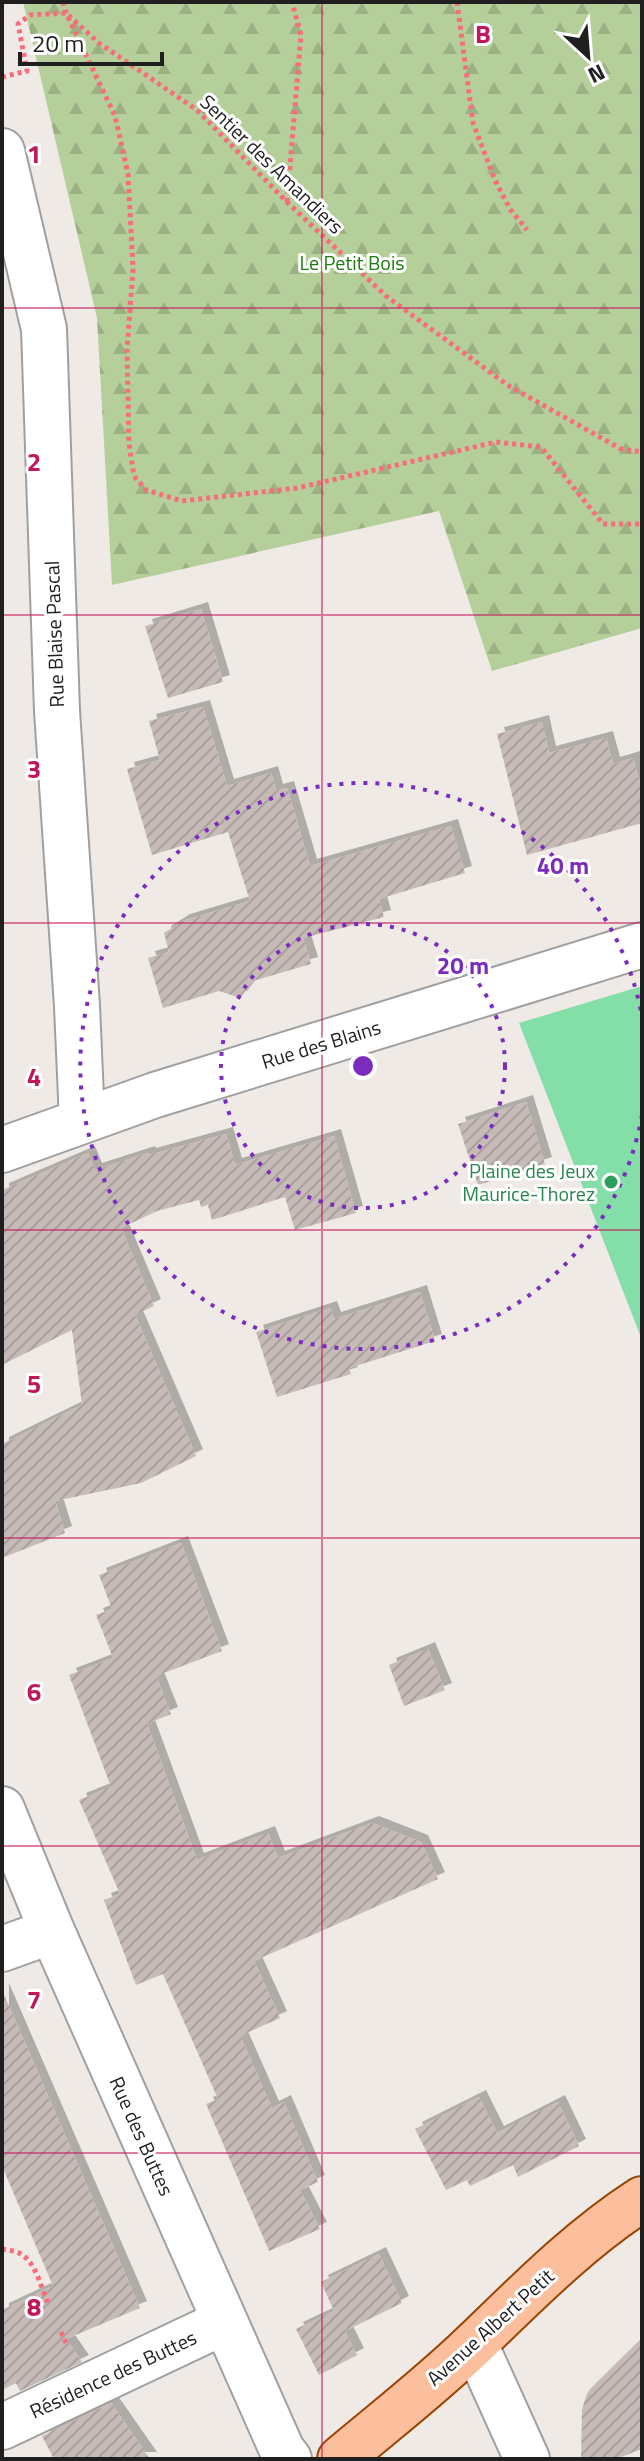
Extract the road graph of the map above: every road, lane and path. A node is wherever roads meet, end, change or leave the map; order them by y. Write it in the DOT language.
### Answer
graph roads {
  1 [pos="63,2"];
  2 [pos="292,2"];
  3 [pos="457,2"];
  4 [pos="66,13"];
  5 [pos="2,77"];
  6 [pos="2,151"];
  7 [pos="287,202"];
  8 [pos="527,230"];
  9 [pos="642,452"];
  10 [pos="642,524"];
  11 [pos="642,945"];
  12 [pos="82,1121"];
  13 [pos="2,1150"];
  14 [pos="2,1809"];
  15 [pos="52,1931"];
  16 [pos="2,1949"];
  17 [pos="642,2199"];
  18 [pos="2,2249"];
  19 [pos="49,2305"];
  20 [pos="224,2322"];
  21 [pos="475,2344"];
  22 [pos="2,2427"];
  23 [pos="289,2459"];
  24 [pos="340,2459"];
  25 [pos="527,2459"];
  1 -- 4 [label="path"];
  2 -- 7 [label="path"];
  3 -- 8 [label="path"];
  4 -- 5 [label="path"];
  4 -- 7 [label="path, Sentier des Amandiers"];
  4 -- 10 [label="path"];
  6 -- 12 [label="street, Rue Blaise Pascal"];
  7 -- 9 [label="path, Sentier des Amandiers"];
  11 -- 12 [label="street, Rue des Blains"];
  12 -- 13 [label="street, Rue des Blains"];
  14 -- 15 [label="street, Rue des Buttes"];
  15 -- 16 [label="street"];
  15 -- 20 [label="street, Rue des Buttes"];
  17 -- 21 [label="main road, Avenue Albert Petit"];
  18 -- 19 [label="path"];
  20 -- 22 [label="street, Résidence des Buttes"];
  20 -- 23 [label="street, Rue des Buttes"];
  21 -- 24 [label="main road, Avenue Albert Petit"];
  21 -- 25 [label="street"];
}
